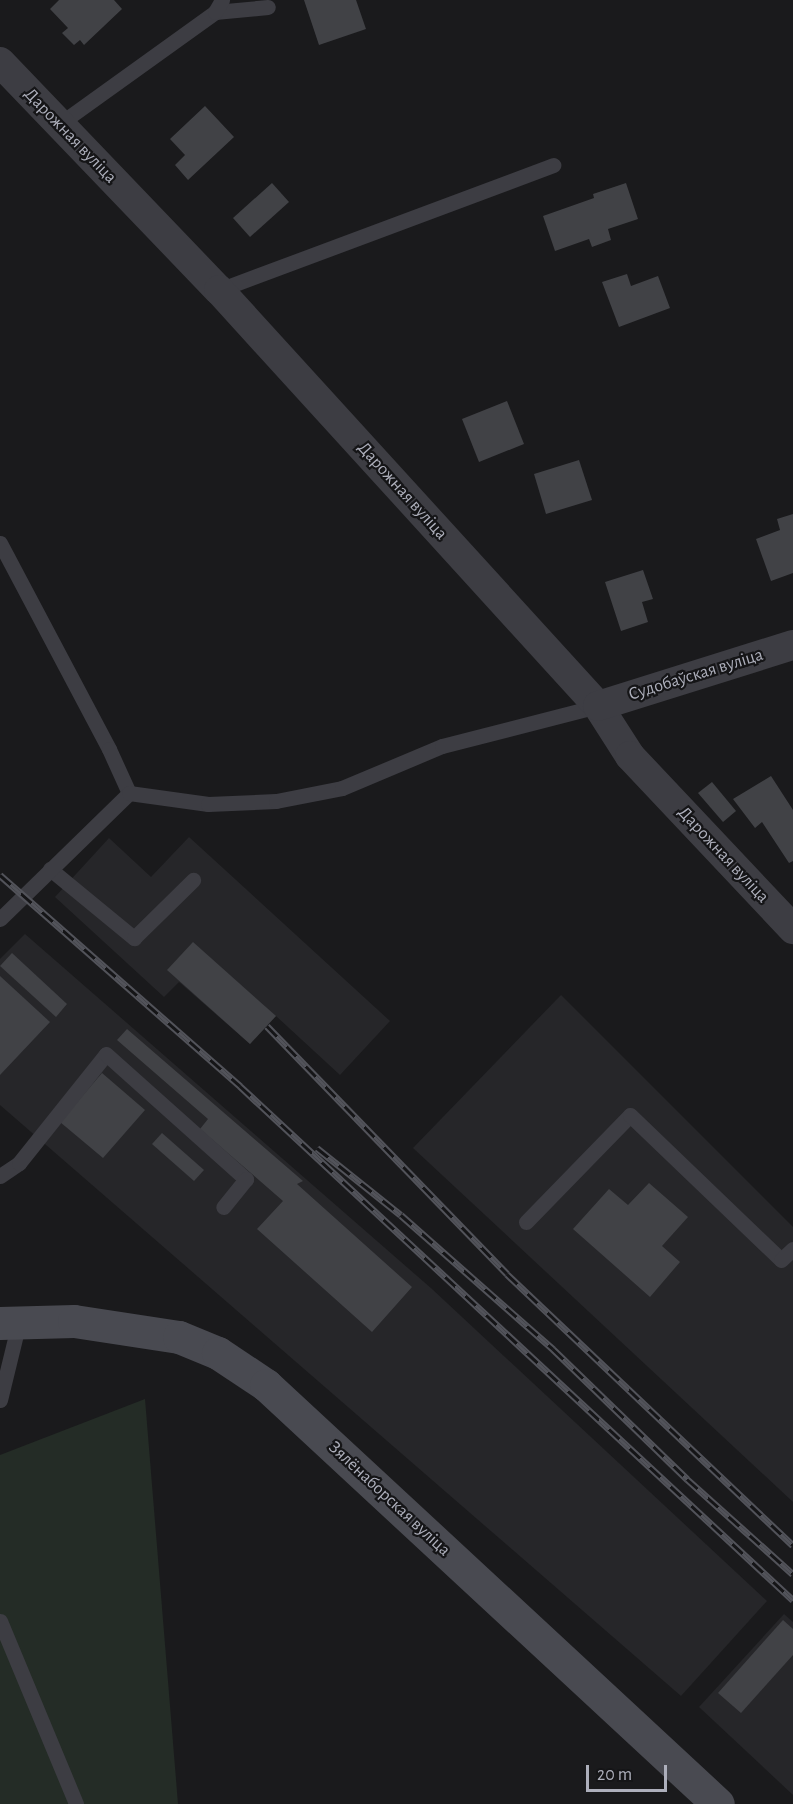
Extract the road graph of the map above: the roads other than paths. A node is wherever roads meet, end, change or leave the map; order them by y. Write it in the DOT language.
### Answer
graph roads {
  1 [pos="218,6"];
  2 [pos="268,7"];
  3 [pos="0,62"];
  4 [pos="58,125"];
  5 [pos="553,165"];
  6 [pos="219,290"];
  7 [pos="0,543"];
  8 [pos="793,645"];
  9 [pos="598,706"];
  10 [pos="129,794"];
  11 [pos="50,869"];
  12 [pos="193,880"];
  13 [pos="0,919"];
  14 [pos="793,929"];
  15 [pos="0,1176"];
  16 [pos="223,1207"];
  17 [pos="526,1222"];
  18 [pos="793,1249"];
  19 [pos="10,1322"];
  20 [pos="0,1400"];
  21 [pos="0,1621"];
  22 [pos="76,1804"];
  23 [pos="718,1804"];
  1 -- 2 [label="lane"];
  1 -- 4 [label="lane"];
  3 -- 4 [label="street, Дарожная вуліца"];
  4 -- 6 [label="street, Дарожная вуліца"];
  5 -- 6 [label="lane"];
  6 -- 9 [label="street, Дарожная вуліца"];
  7 -- 10 [label="lane"];
  8 -- 9 [label="street, Судобаўская вуліца"];
  9 -- 10 [label="lane"];
  9 -- 14 [label="street, Дарожная вуліца"];
  10 -- 11 [label="lane"];
  11 -- 12 [label="lane"];
  11 -- 13 [label="lane"];
  15 -- 16 [label="lane"];
  17 -- 18 [label="lane"];
  19 -- 20 [label="lane"];
  19 -- 23 [label="main road, Зялёнаборская вуліца"];
  21 -- 22 [label="lane"];
}
